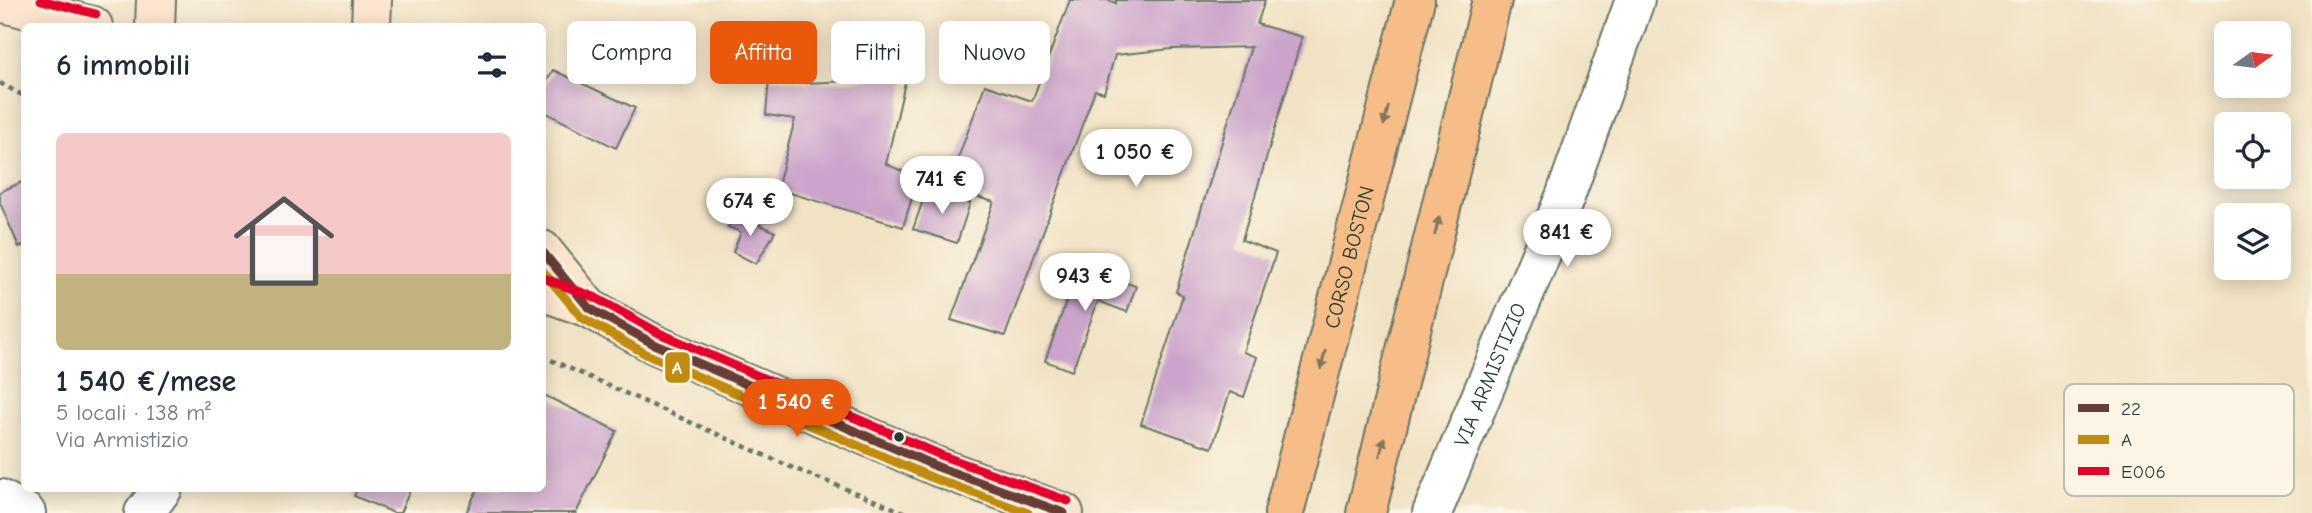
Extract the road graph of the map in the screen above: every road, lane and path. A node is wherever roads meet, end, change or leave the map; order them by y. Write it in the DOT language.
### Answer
graph roads {
  1 [pos="156,0"];
  2 [pos="372,0"];
  3 [pos="1415,0"];
  4 [pos="1492,0"];
  5 [pos="1635,0"];
  6 [pos="0,2"];
  7 [pos="81,23"];
  8 [pos="155,23"];
  9 [pos="371,23"];
  10 [pos="0,83"];
  11 [pos="21,94"];
  12 [pos="546,255"];
  13 [pos="546,292"];
  14 [pos="589,308"];
  15 [pos="546,358"];
  16 [pos="160,492"];
  17 [pos="0,499"];
  18 [pos="26,513"];
  19 [pos="144,513"];
  20 [pos="906,513"];
  21 [pos="1064,513"];
  22 [pos="1284,513"];
  23 [pos="1366,513"];
  24 [pos="1432,513"];
  1 -- 8 [label="street"];
  2 -- 9 [label="street"];
  3 -- 22 [label="highway, CORSO BOSTON, one-way"];
  23 -- 4 [label="highway, one-way"];
  5 -- 24 [label="street, VIA ARMISTIZIO"];
  6 -- 7 [label="street"];
  10 -- 11 [label="path"];
  12 -- 14 [label="street"];
  13 -- 14 [label="street"];
  14 -- 21 [label="street"];
  15 -- 20 [label="path"];
  16 -- 19 [label="street"];
  17 -- 18 [label="street"];
}
